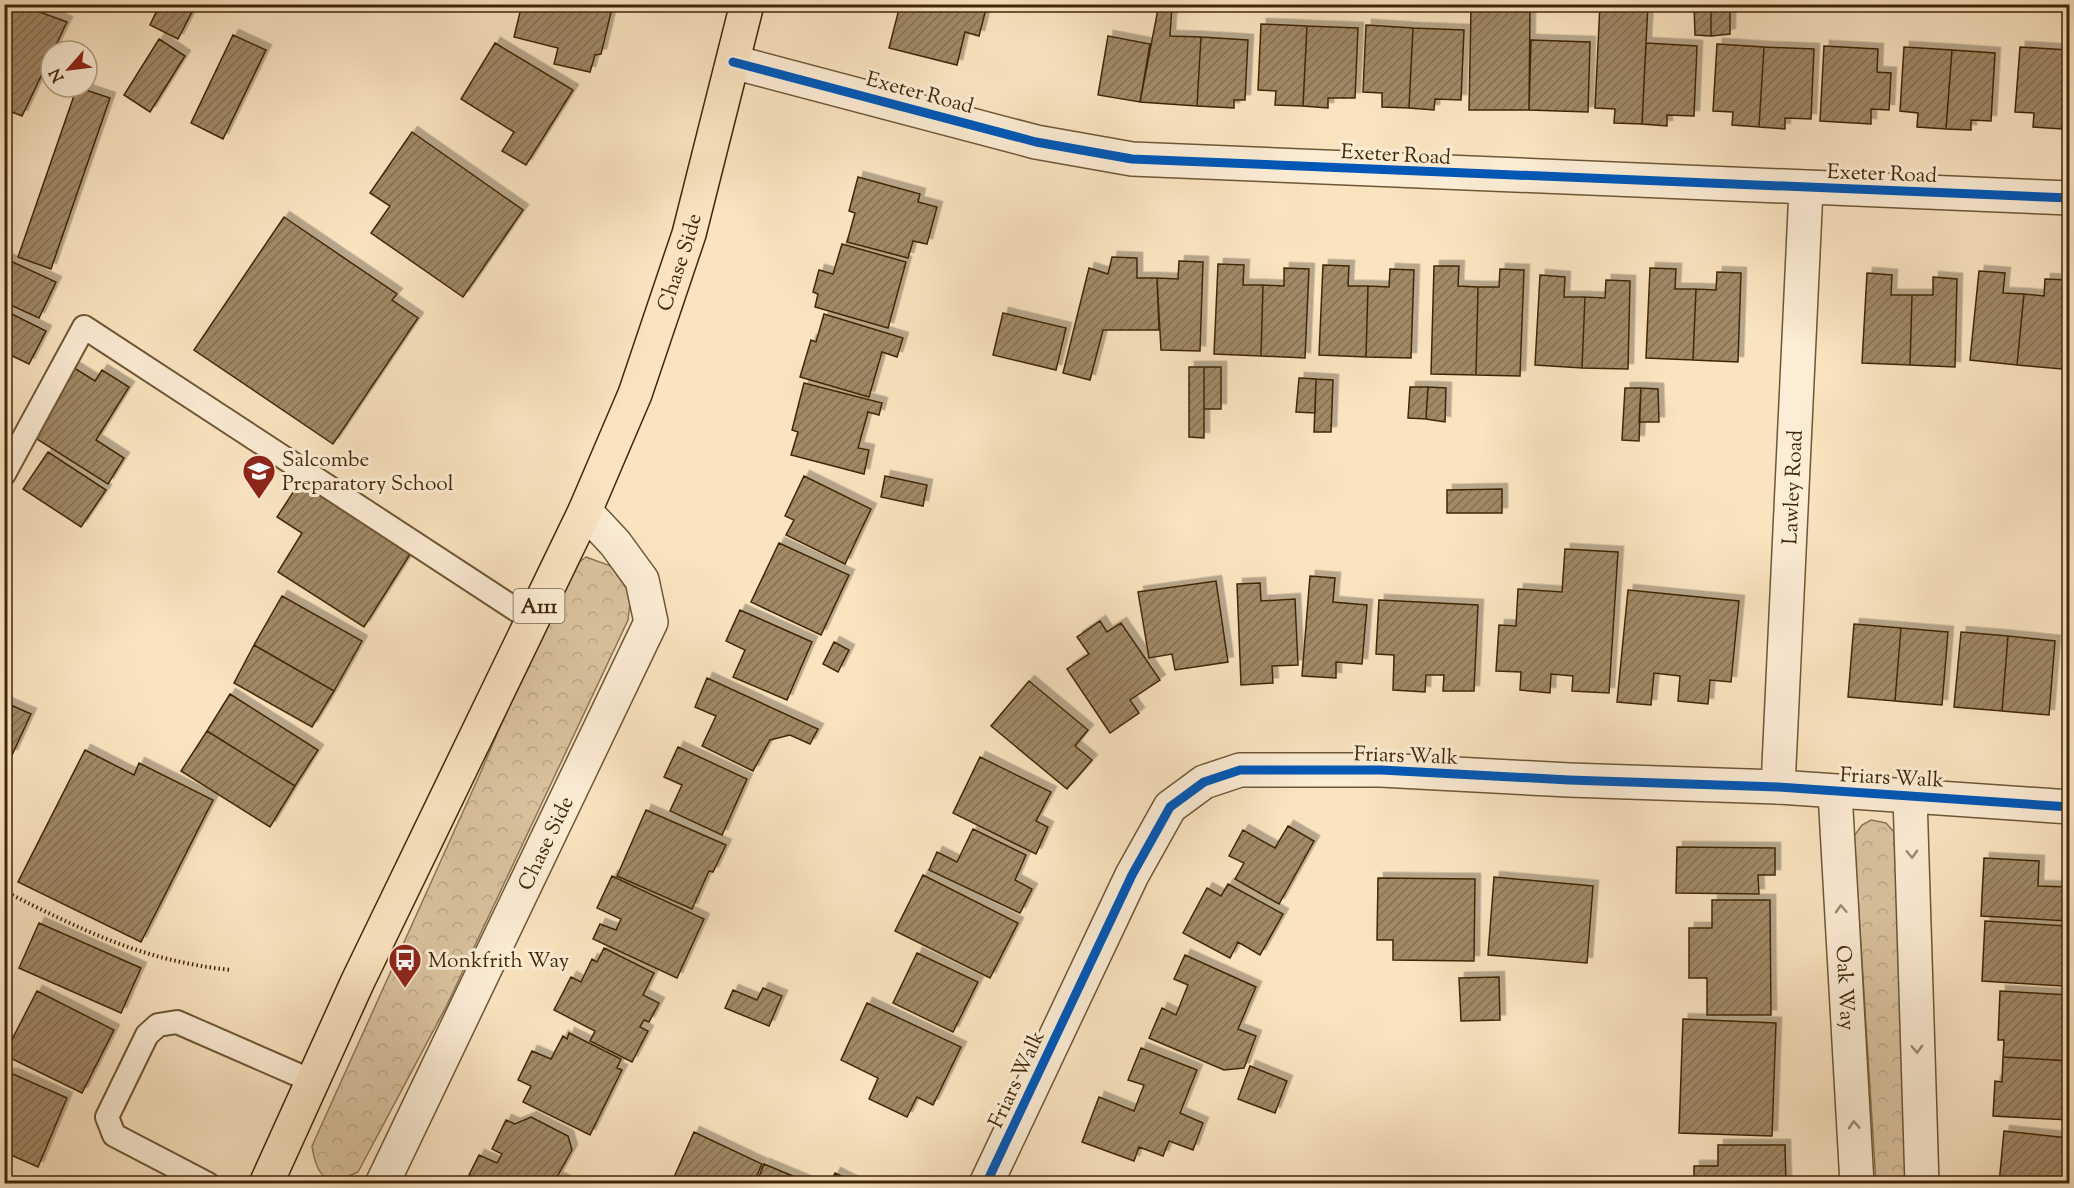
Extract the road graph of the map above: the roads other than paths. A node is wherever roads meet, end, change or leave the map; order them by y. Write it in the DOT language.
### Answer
graph roads {
  1 [pos="747,4"];
  2 [pos="733,63"];
  3 [pos="1806,189"];
  4 [pos="2070,198"];
  5 [pos="4,474"];
  6 [pos="585,511"];
  7 [pos="532,620"];
  8 [pos="1778,786"];
  9 [pos="1834,792"];
  10 [pos="1910,796"];
  11 [pos="2070,807"];
  12 [pos="312,1081"];
  13 [pos="269,1183"];
  14 [pos="208,1184"];
  15 [pos="382,1184"];
  16 [pos="986,1184"];
  17 [pos="1857,1184"];
  18 [pos="1922,1184"];
  1 -- 2 [label="main road, Chase Side / A111"];
  2 -- 3 [label="street, Exeter Road"];
  2 -- 6 [label="main road, Chase Side / A111"];
  3 -- 4 [label="street, Exeter Road"];
  3 -- 8 [label="street, Lawley Road"];
  5 -- 7 [label="lane"];
  6 -- 7 [label="main road, Chase Side / A111"];
  6 -- 15 [label="street, Chase Side"];
  7 -- 12 [label="main road, Chase Side / A111"];
  8 -- 9 [label="street, Friars Walk"];
  8 -- 16 [label="street, Friars Walk"];
  9 -- 10 [label="street, Friars Walk"];
  17 -- 9 [label="street, Oak Way, one-way"];
  10 -- 11 [label="street, Friars Walk"];
  10 -- 18 [label="street, one-way"];
  12 -- 13 [label="main road, Chase Side / A111"];
  12 -- 14 [label="lane"];
}
